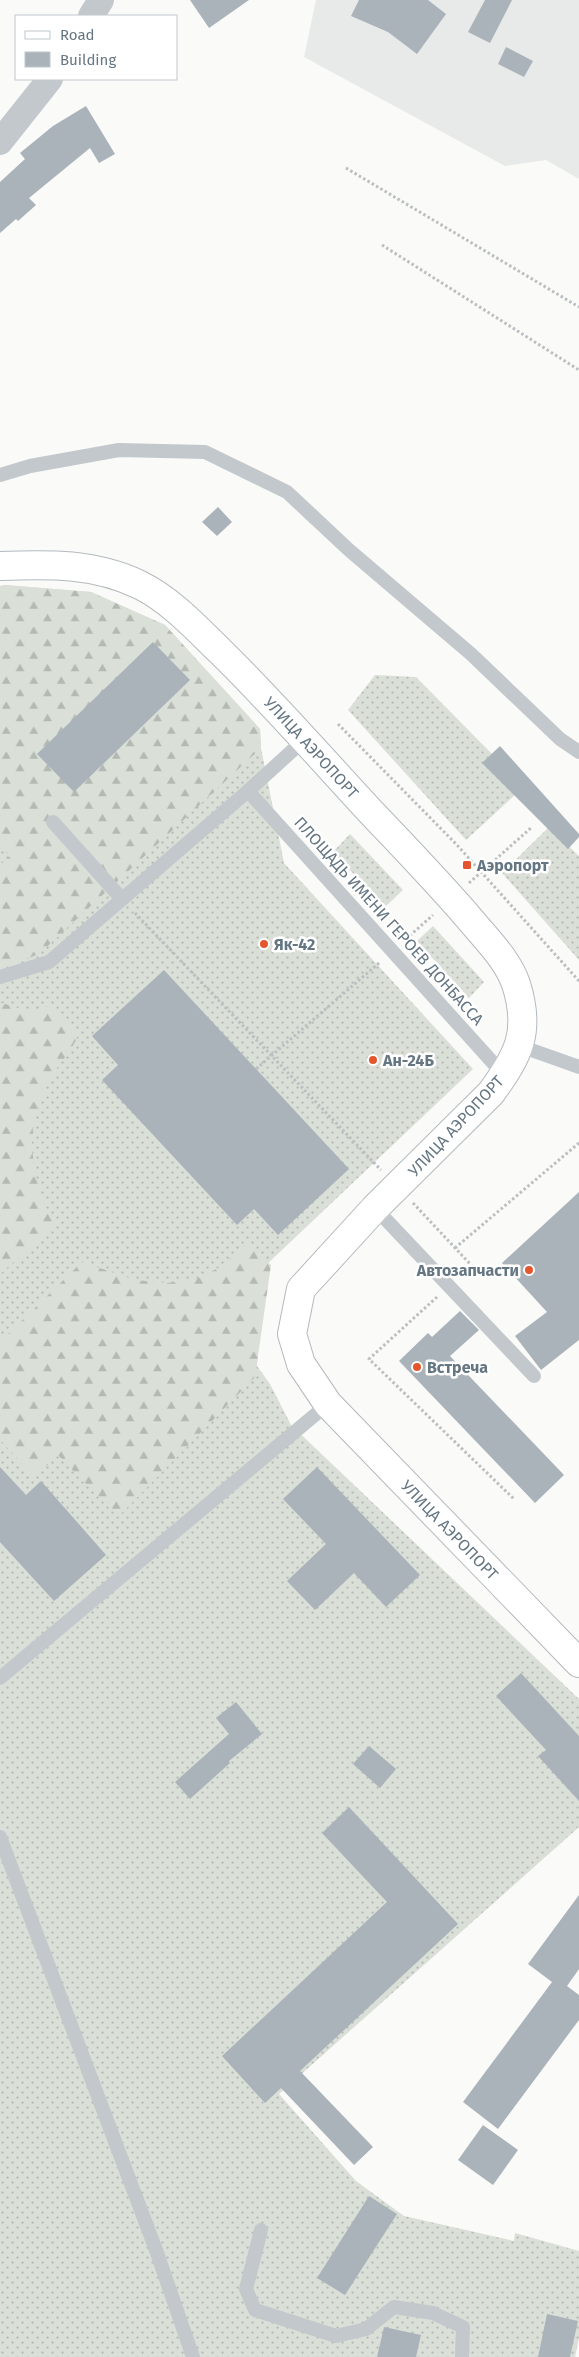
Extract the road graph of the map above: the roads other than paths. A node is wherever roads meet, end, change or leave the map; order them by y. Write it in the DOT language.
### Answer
graph roads {
  1 [pos="101,0"];
  2 [pos="92,15"];
  3 [pos="49,80"];
  4 [pos="0,142"];
  5 [pos="0,475"];
  6 [pos="0,566"];
  7 [pos="304,740"];
  8 [pos="579,752"];
  9 [pos="248,791"];
  10 [pos="53,822"];
  11 [pos="122,899"];
  12 [pos="0,977"];
  13 [pos="520,1046"];
  14 [pos="579,1067"];
  15 [pos="504,1075"];
  16 [pos="376,1208"];
  17 [pos="534,1376"];
  18 [pos="328,1404"];
  19 [pos="579,1663"];
  20 [pos="0,1678"];
  21 [pos="0,1837"];
  22 [pos="261,2230"];
  23 [pos="193,2357"];
  24 [pos="462,2357"];
  1 -- 2 [label="street"];
  3 -- 4 [label="street"];
  5 -- 8 [label="lane"];
  6 -- 7 [label="main road, УЛИЦА АЭРОПОРТ"];
  7 -- 9 [label="lane"];
  7 -- 13 [label="main road, УЛИЦА АЭРОПОРТ"];
  9 -- 11 [label="lane"];
  9 -- 15 [label="lane, ПЛОЩАДЬ ИМЕНИ ГЕРОЕВ ДОНБАССА"];
  10 -- 11 [label="lane"];
  11 -- 12 [label="lane"];
  13 -- 14 [label="lane"];
  13 -- 15 [label="main road, УЛИЦА АЭРОПОРТ"];
  15 -- 16 [label="main road, УЛИЦА АЭРОПОРТ"];
  16 -- 17 [label="lane"];
  16 -- 18 [label="main road, УЛИЦА АЭРОПОРТ"];
  18 -- 19 [label="main road, УЛИЦА АЭРОПОРТ"];
  18 -- 20 [label="lane"];
  21 -- 23 [label="lane"];
  22 -- 24 [label="lane"];
}
